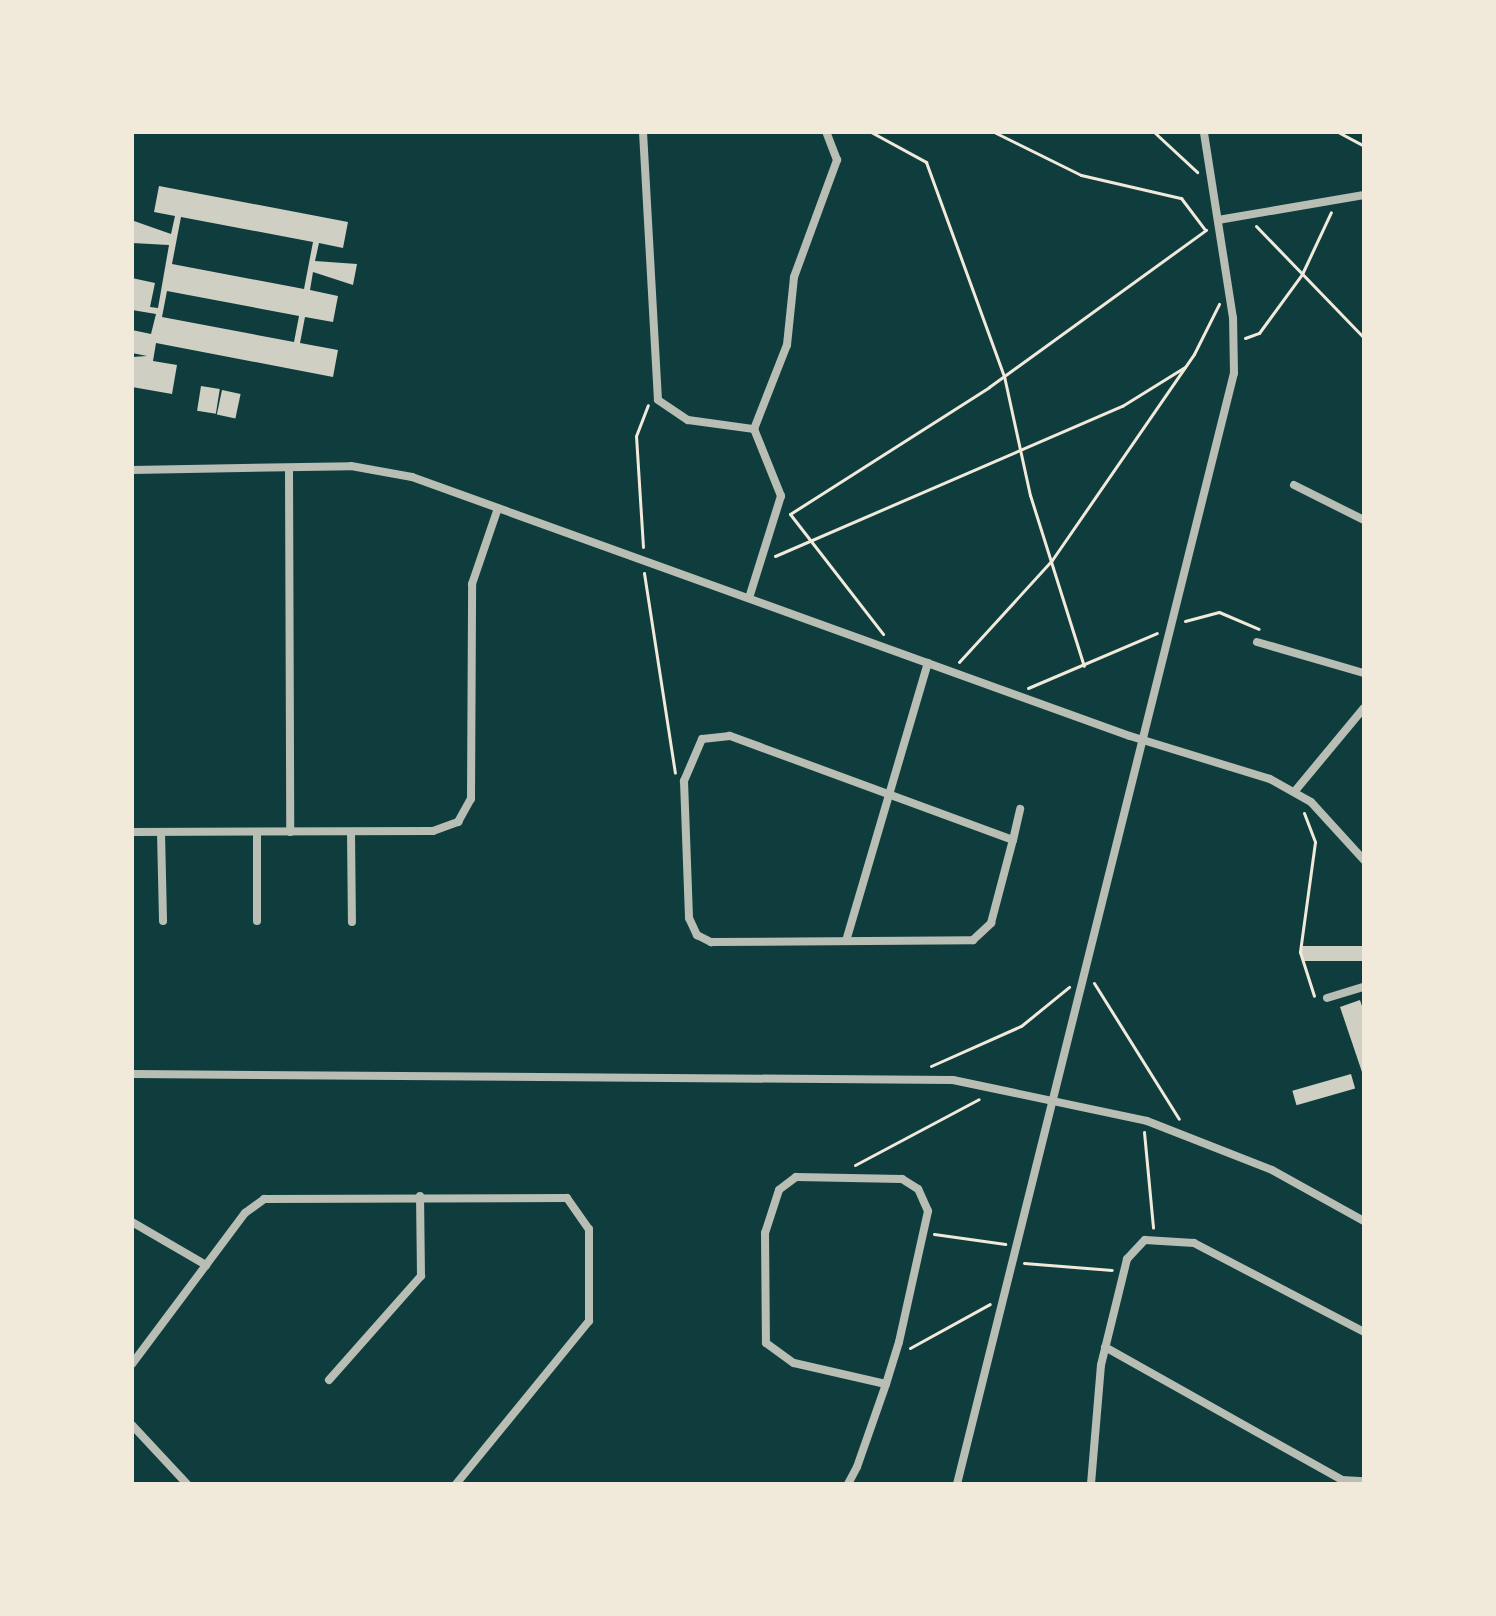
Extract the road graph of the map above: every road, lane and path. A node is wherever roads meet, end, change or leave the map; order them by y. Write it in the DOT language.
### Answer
graph roads {
  1 [pos="643,132"];
  2 [pos="826,132"];
  3 [pos="871,132"];
  4 [pos="994,132"];
  5 [pos="1154,132"];
  6 [pos="1204,132"];
  7 [pos="1338,132"];
  8 [pos="1364,146"];
  9 [pos="1211,177"];
  10 [pos="1364,195"];
  11 [pos="1326,202"];
  12 [pos="1252,214"];
  13 [pos="1218,220"];
  14 [pos="1205,231"];
  15 [pos="1302,274"];
  16 [pos="1230,299"];
  17 [pos="1364,338"];
  18 [pos="1235,341"];
  19 [pos="1186,367"];
  20 [pos="1004,376"];
  21 [pos="655,391"];
  22 [pos="754,429"];
  23 [pos="1019,451"];
  24 [pos="289,468"];
  25 [pos="132,470"];
  26 [pos="1294,485"];
  27 [pos="498,508"];
  28 [pos="790,514"];
  29 [pos="778,517"];
  30 [pos="1364,520"];
  31 [pos="812,540"];
  32 [pos="764,557"];
  33 [pos="640,559"];
  34 [pos="1052,560"];
  35 [pos="749,598"];
  36 [pos="1172,629"];
  37 [pos="1257,642"];
  38 [pos="880,646"];
  39 [pos="928,663"];
  40 [pos="1084,666"];
  41 [pos="954,673"];
  42 [pos="1364,673"];
  43 [pos="1025,698"];
  44 [pos="1364,708"];
  45 [pos="1145,741"];
  46 [pos="684,781"];
  47 [pos="1295,791"];
  48 [pos="884,793"];
  49 [pos="1020,809"];
  50 [pos="132,832"];
  51 [pos="161,832"];
  52 [pos="257,832"];
  53 [pos="290,832"];
  54 [pos="351,832"];
  55 [pos="1013,840"];
  56 [pos="1364,860"];
  57 [pos="163,921"];
  58 [pos="257,921"];
  59 [pos="352,922"];
  60 [pos="846,941"];
  61 [pos="1364,987"];
  62 [pos="1327,998"];
  63 [pos="132,1074"];
  64 [pos="1004,1086"];
  65 [pos="1056,1097"];
  66 [pos="1147,1121"];
  67 [pos="834,1176"];
  68 [pos="420,1196"];
  69 [pos="1364,1221"];
  70 [pos="132,1222"];
  71 [pos="926,1233"];
  72 [pos="1154,1236"];
  73 [pos="1020,1246"];
  74 [pos="1016,1263"];
  75 [pos="206,1265"];
  76 [pos="1123,1271"];
  77 [pos="1006,1300"];
  78 [pos="1364,1332"];
  79 [pos="1105,1347"];
  80 [pos="897,1351"];
  81 [pos="132,1364"];
  82 [pos="329,1380"];
  83 [pos="886,1384"];
  84 [pos="132,1425"];
  85 [pos="1364,1481"];
  86 [pos="187,1484"];
  87 [pos="456,1484"];
  88 [pos="848,1484"];
  89 [pos="957,1484"];
  90 [pos="1091,1484"];
  1 -- 21 [label="street"];
  2 -- 22 [label="street"];
  3 -- 20 [label="path"];
  4 -- 14 [label="path"];
  5 -- 9 [label="path"];
  6 -- 9 [label="street"];
  7 -- 8 [label="path"];
  9 -- 13 [label="street"];
  10 -- 11 [label="street"];
  11 -- 12 [label="street"];
  11 -- 15 [label="path"];
  12 -- 13 [label="street"];
  12 -- 15 [label="path"];
  13 -- 14 [label="path"];
  13 -- 16 [label="street"];
  14 -- 20 [label="path"];
  15 -- 17 [label="path"];
  15 -- 18 [label="path"];
  16 -- 18 [label="street"];
  16 -- 19 [label="path"];
  18 -- 36 [label="street"];
  19 -- 23 [label="path"];
  19 -- 34 [label="path"];
  20 -- 23 [label="path"];
  20 -- 28 [label="path"];
  21 -- 22 [label="street"];
  21 -- 33 [label="path"];
  22 -- 29 [label="street"];
  23 -- 31 [label="path"];
  23 -- 34 [label="path"];
  24 -- 25 [label="street"];
  24 -- 27 [label="street"];
  24 -- 53 [label="street"];
  26 -- 30 [label="street"];
  27 -- 33 [label="street"];
  27 -- 54 [label="street"];
  28 -- 29 [label="path"];
  28 -- 31 [label="path"];
  29 -- 32 [label="street"];
  31 -- 32 [label="path"];
  31 -- 38 [label="path"];
  32 -- 35 [label="street"];
  33 -- 35 [label="street"];
  33 -- 46 [label="path"];
  34 -- 40 [label="path"];
  34 -- 41 [label="path"];
  35 -- 38 [label="street"];
  36 -- 37 [label="path"];
  36 -- 40 [label="path"];
  36 -- 45 [label="street"];
  37 -- 42 [label="street"];
  38 -- 39 [label="street"];
  39 -- 41 [label="street"];
  39 -- 48 [label="street"];
  40 -- 43 [label="path"];
  41 -- 43 [label="street"];
  43 -- 45 [label="street"];
  44 -- 47 [label="street"];
  45 -- 47 [label="street"];
  45 -- 65 [label="street"];
  46 -- 48 [label="street"];
  46 -- 60 [label="street"];
  47 -- 56 [label="street"];
  47 -- 62 [label="path"];
  48 -- 55 [label="street"];
  48 -- 60 [label="street"];
  49 -- 55 [label="street"];
  50 -- 51 [label="street"];
  51 -- 52 [label="street"];
  51 -- 57 [label="street"];
  52 -- 53 [label="street"];
  52 -- 58 [label="street"];
  53 -- 54 [label="street"];
  54 -- 59 [label="street"];
  55 -- 60 [label="street"];
  61 -- 62 [label="street"];
  63 -- 64 [label="street"];
  64 -- 65 [label="street"];
  64 -- 67 [label="path"];
  65 -- 66 [label="street"];
  65 -- 73 [label="street"];
  66 -- 69 [label="street"];
  66 -- 72 [label="path"];
  67 -- 71 [label="street"];
  67 -- 83 [label="street"];
  68 -- 75 [label="street"];
  68 -- 82 [label="street"];
  68 -- 87 [label="street"];
  70 -- 75 [label="street"];
  71 -- 73 [label="path"];
  71 -- 80 [label="street"];
  72 -- 76 [label="street"];
  72 -- 78 [label="street"];
  73 -- 74 [label="street"];
  74 -- 76 [label="path"];
  74 -- 77 [label="street"];
  75 -- 81 [label="street"];
  76 -- 79 [label="street"];
  77 -- 80 [label="path"];
  77 -- 89 [label="street"];
  79 -- 85 [label="street"];
  79 -- 90 [label="street"];
  80 -- 83 [label="street"];
  83 -- 88 [label="street"];
  84 -- 86 [label="street"];
}
